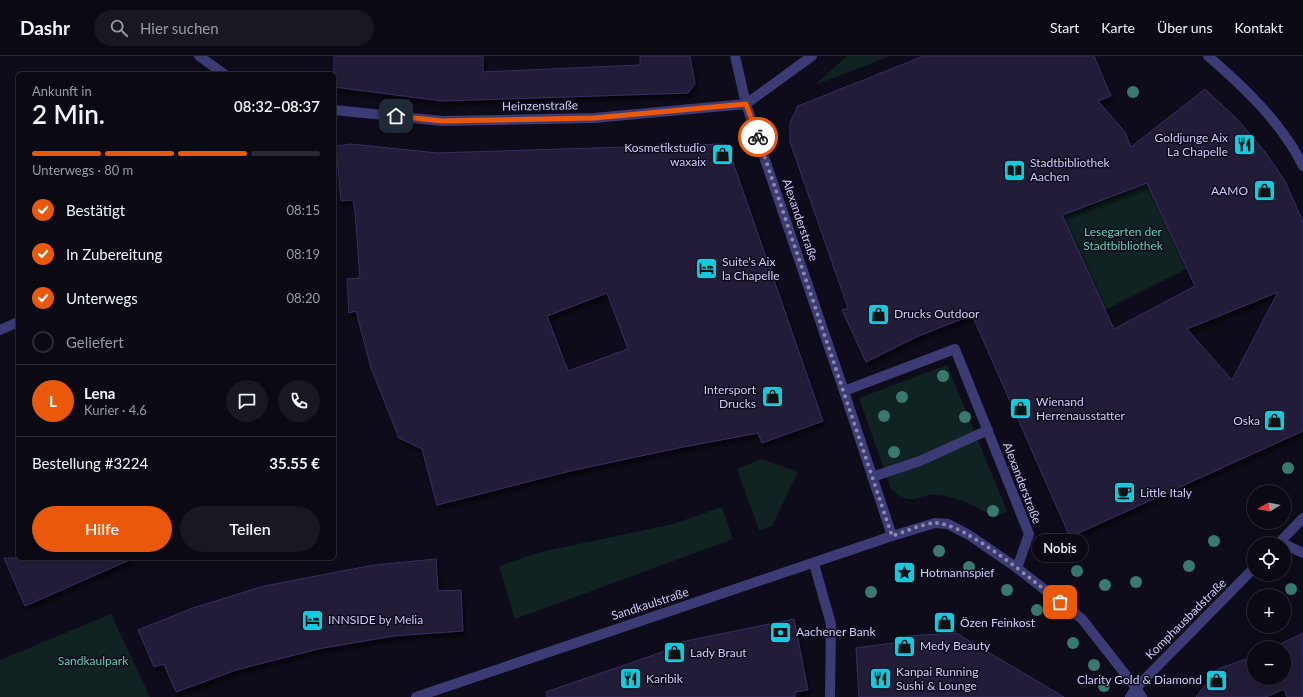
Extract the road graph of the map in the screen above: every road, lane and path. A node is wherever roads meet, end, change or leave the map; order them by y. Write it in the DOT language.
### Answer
graph roads {
  1 [pos="199,56"];
  2 [pos="735,56"];
  3 [pos="812,56"];
  4 [pos="1208,56"];
  5 [pos="220,72"];
  6 [pos="746,104"];
  7 [pos="336,110"];
  8 [pos="1303,166"];
  9 [pos="16,323"];
  10 [pos="0,330"];
  11 [pos="844,391"];
  12 [pos="988,430"];
  13 [pos="872,477"];
  14 [pos="1303,518"];
  15 [pos="892,536"];
  16 [pos="1287,537"];
  17 [pos="1291,548"];
  18 [pos="1303,553"];
  19 [pos="814,564"];
  20 [pos="1017,568"];
  21 [pos="1247,575"];
  22 [pos="1136,688"];
  23 [pos="416,697"];
  24 [pos="830,697"];
  25 [pos="1130,697"];
  26 [pos="1142,697"];
  1 -- 5 [label="street"];
  2 -- 6 [label="street, Alexanderstraße"];
  3 -- 6 [label="street"];
  4 -- 8 [label="street"];
  6 -- 7 [label="street, Heinzenstraße"];
  6 -- 11 [label="street, Alexanderstraße"];
  9 -- 10 [label="street"];
  11 -- 12 [label="street, Alexanderstraße"];
  11 -- 13 [label="street, Alexanderstraße"];
  12 -- 13 [label="street"];
  12 -- 20 [label="street, Alexanderstraße"];
  13 -- 15 [label="street, Alexanderstraße"];
  14 -- 16 [label="street"];
  15 -- 19 [label="street, Sandkaulstraße"];
  15 -- 20 [label="street"];
  17 -- 18 [label="street"];
  19 -- 23 [label="street, Sandkaulstraße"];
  19 -- 24 [label="street"];
  20 -- 22 [label="street"];
  21 -- 22 [label="street, Komphausbadstraße"];
  22 -- 25 [label="street, Komphausbadstraße"];
  22 -- 26 [label="street"];
}
